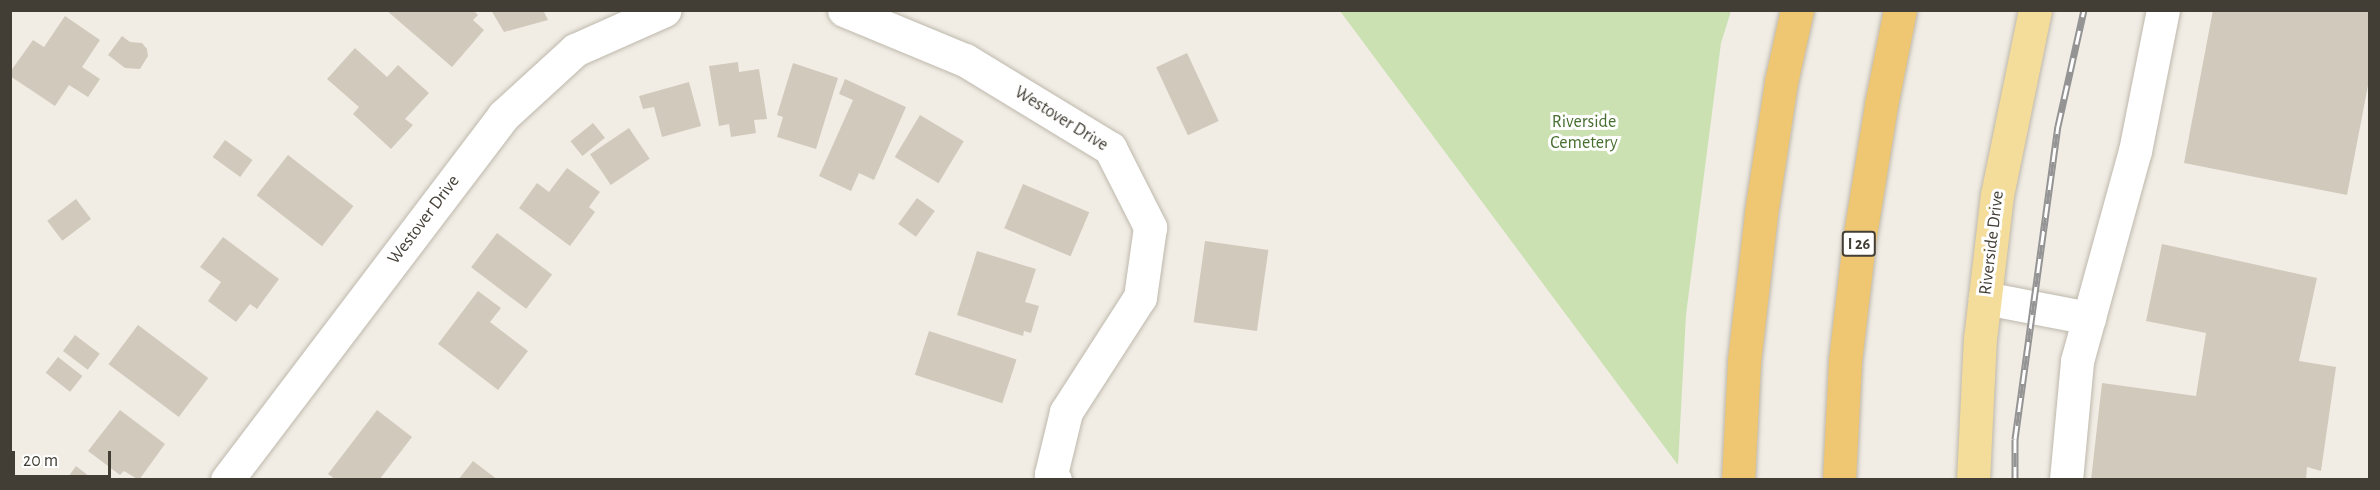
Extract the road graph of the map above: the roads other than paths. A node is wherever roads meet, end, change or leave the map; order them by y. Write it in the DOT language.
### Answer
graph roads {
  1 [pos="665,10"];
  2 [pos="844,10"];
  3 [pos="1797,10"];
  4 [pos="1900,10"];
  5 [pos="2035,10"];
  6 [pos="2163,10"];
  7 [pos="1985,298"];
  8 [pos="2089,318"];
  9 [pos="226,480"];
  10 [pos="1055,480"];
  11 [pos="1738,480"];
  12 [pos="1839,480"];
  13 [pos="1973,480"];
  14 [pos="2066,480"];
  1 -- 9 [label="street, Westover Drive"];
  2 -- 10 [label="street, Westover Drive"];
  3 -- 11 [label="highway"];
  4 -- 12 [label="highway, I 26"];
  5 -- 7 [label="main road, Riverside Drive"];
  6 -- 8 [label="street"];
  7 -- 8 [label="street"];
  7 -- 13 [label="main road, Riverside Drive"];
  8 -- 14 [label="street"];
}
